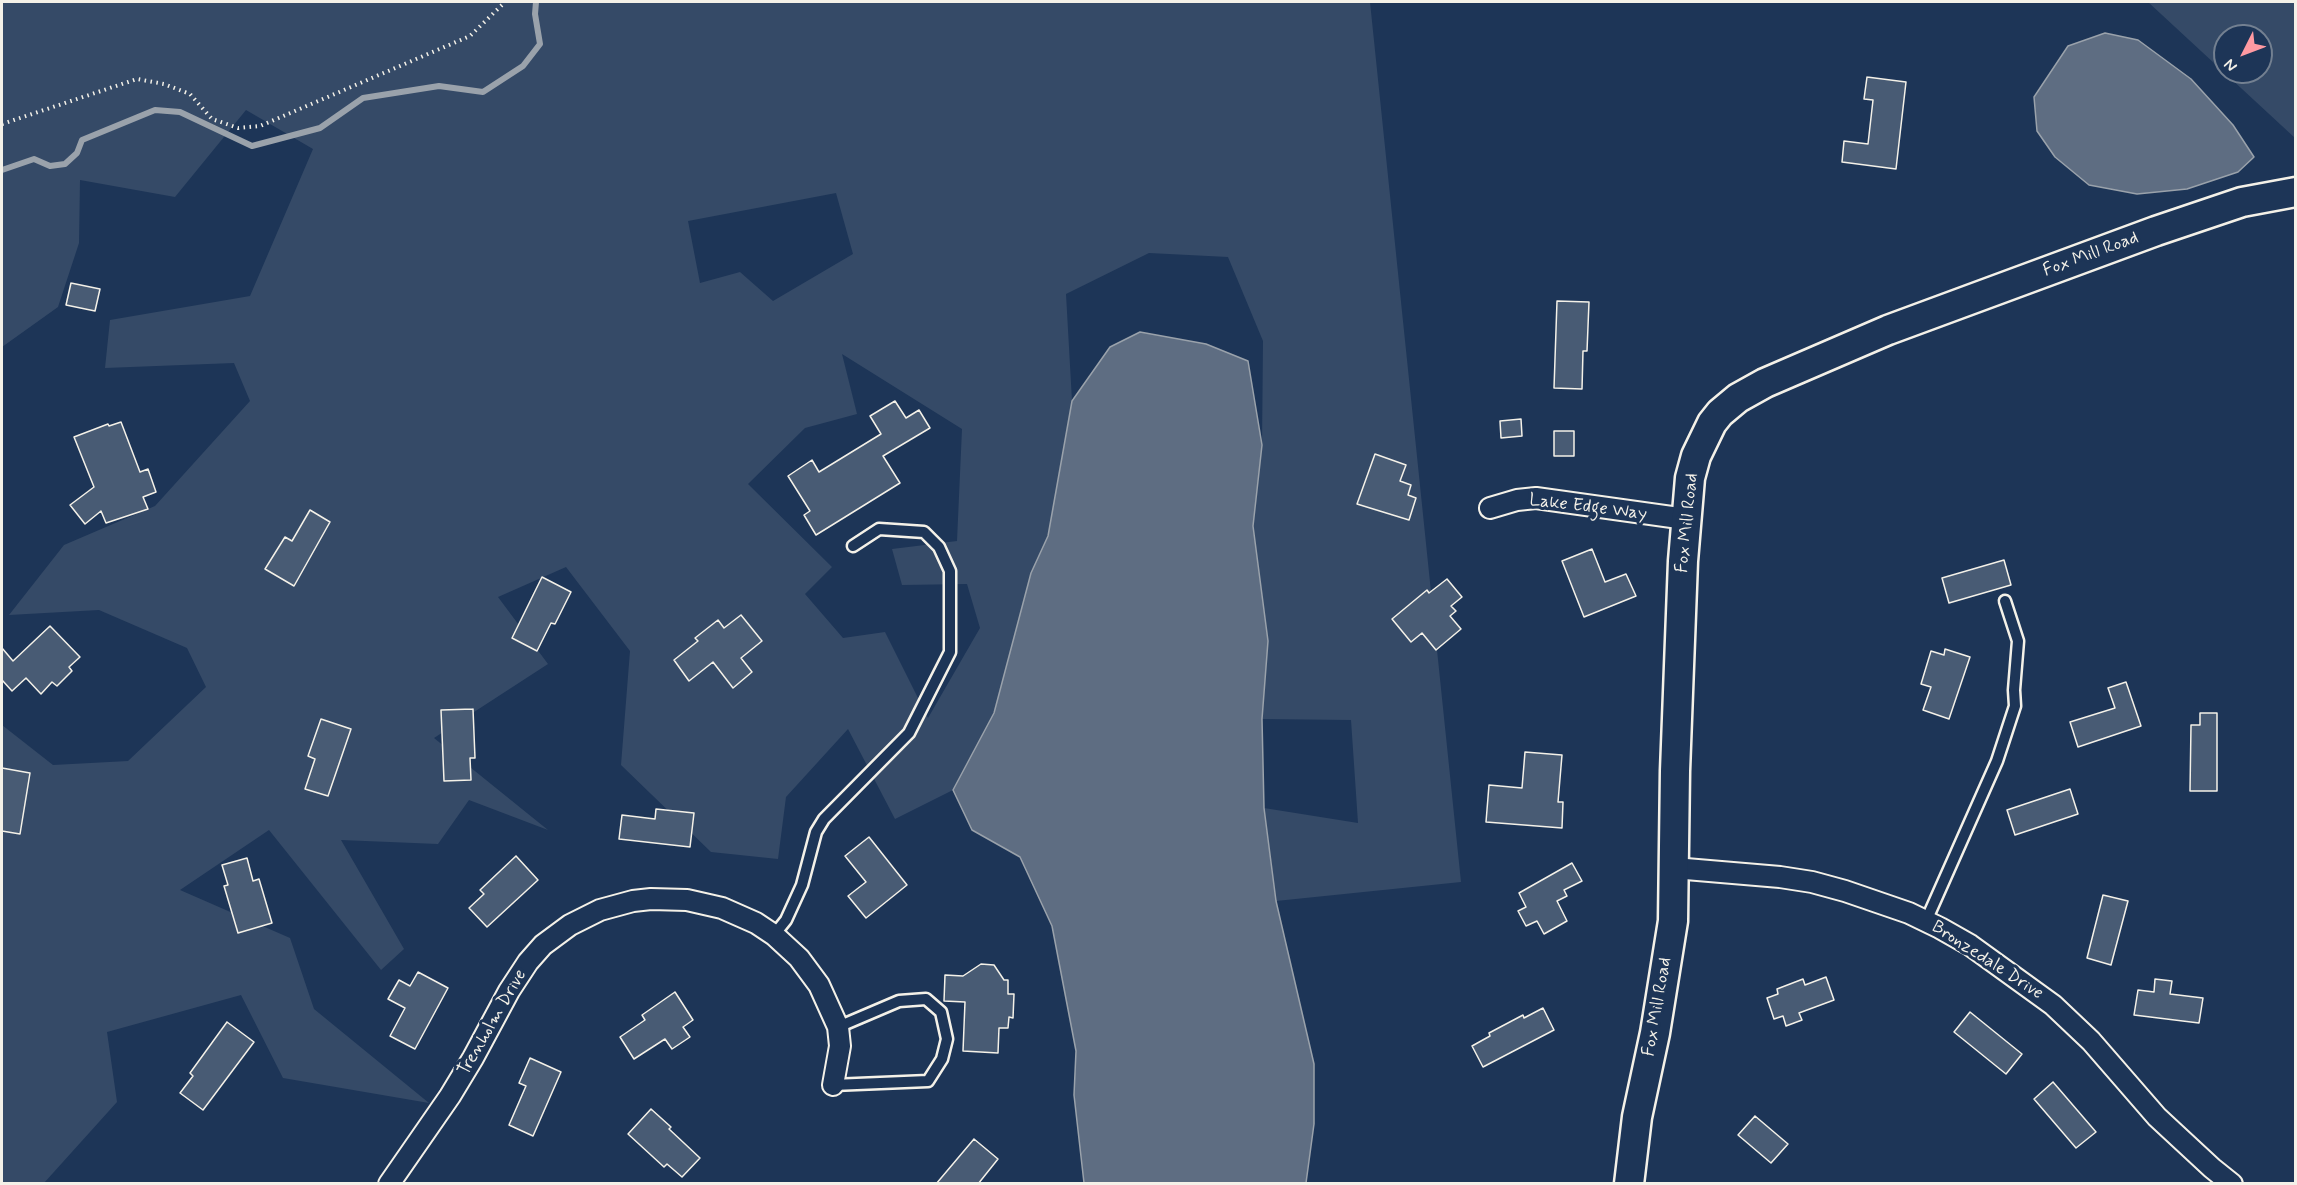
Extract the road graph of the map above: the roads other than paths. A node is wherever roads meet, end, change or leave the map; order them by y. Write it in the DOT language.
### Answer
graph roads {
  1 [pos="2295,192"];
  2 [pos="1490,508"];
  3 [pos="1686,519"];
  4 [pos="853,546"];
  5 [pos="2005,601"];
  6 [pos="1674,868"];
  7 [pos="1926,921"];
  8 [pos="774,935"];
  9 [pos="838,1027"];
  10 [pos="833,1085"];
  11 [pos="389,1184"];
  12 [pos="1629,1184"];
  13 [pos="2232,1184"];
  1 -- 3 [label="main road, Fox Mill Road"];
  2 -- 3 [label="street, Lake Edge Way"];
  3 -- 6 [label="main road, Fox Mill Road"];
  4 -- 8 [label="lane"];
  5 -- 7 [label="lane"];
  6 -- 7 [label="street, Bronzedale Drive"];
  6 -- 12 [label="main road, Fox Mill Road"];
  7 -- 13 [label="street, Bronzedale Drive"];
  8 -- 9 [label="street, Trenholm Drive"];
  8 -- 11 [label="street, Trenholm Drive"];
  9 -- 10 [label="street, Trenholm Drive"];
  9 -- 10 [label="lane"];
}
